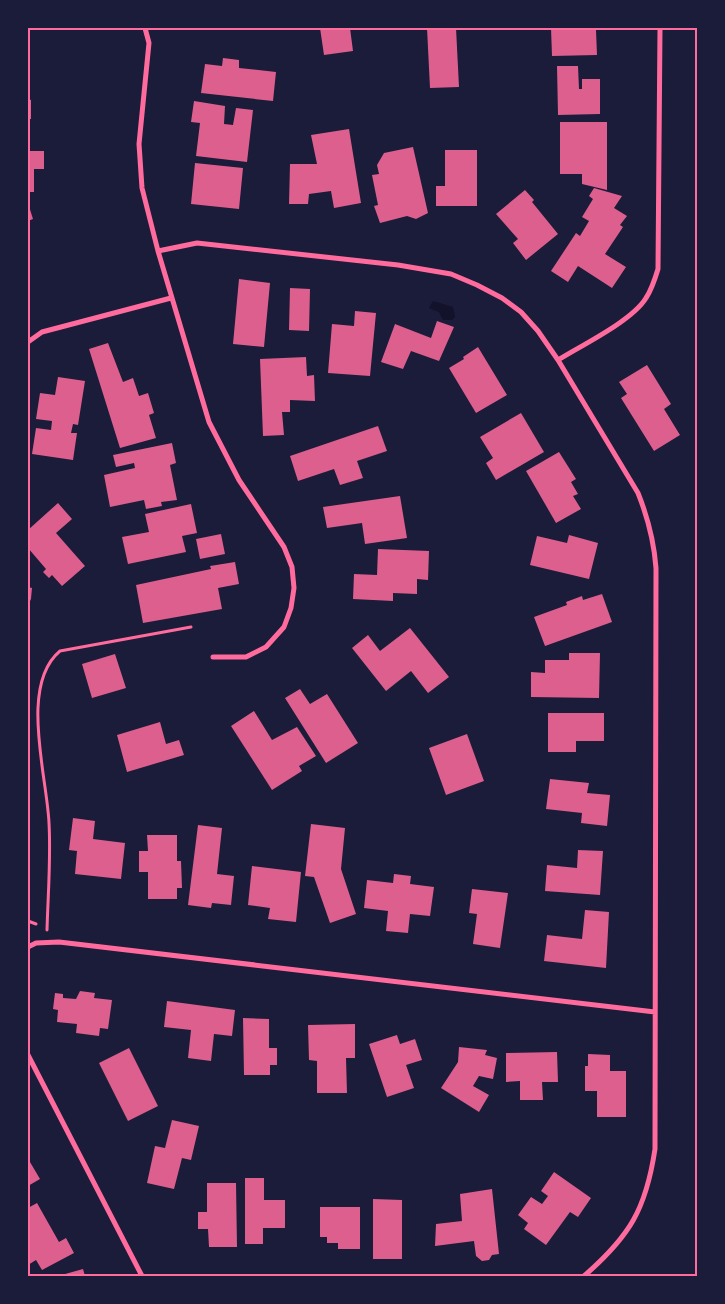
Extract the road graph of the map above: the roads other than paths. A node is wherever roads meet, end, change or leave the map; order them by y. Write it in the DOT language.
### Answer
graph roads {
  1 [pos="145,28"];
  2 [pos="660,28"];
  3 [pos="158,251"];
  4 [pos="171,298"];
  5 [pos="28,342"];
  6 [pos="558,360"];
  7 [pos="213,657"];
  8 [pos="28,947"];
  9 [pos="655,1012"];
  10 [pos="28,1054"];
  11 [pos="142,1276"];
  12 [pos="584,1276"];
  1 -- 3 [label="street"];
  2 -- 6 [label="street"];
  3 -- 4 [label="street"];
  3 -- 6 [label="street"];
  4 -- 5 [label="street"];
  4 -- 7 [label="street"];
  6 -- 9 [label="street"];
  8 -- 9 [label="street"];
  9 -- 12 [label="street"];
  10 -- 11 [label="street"];
}
